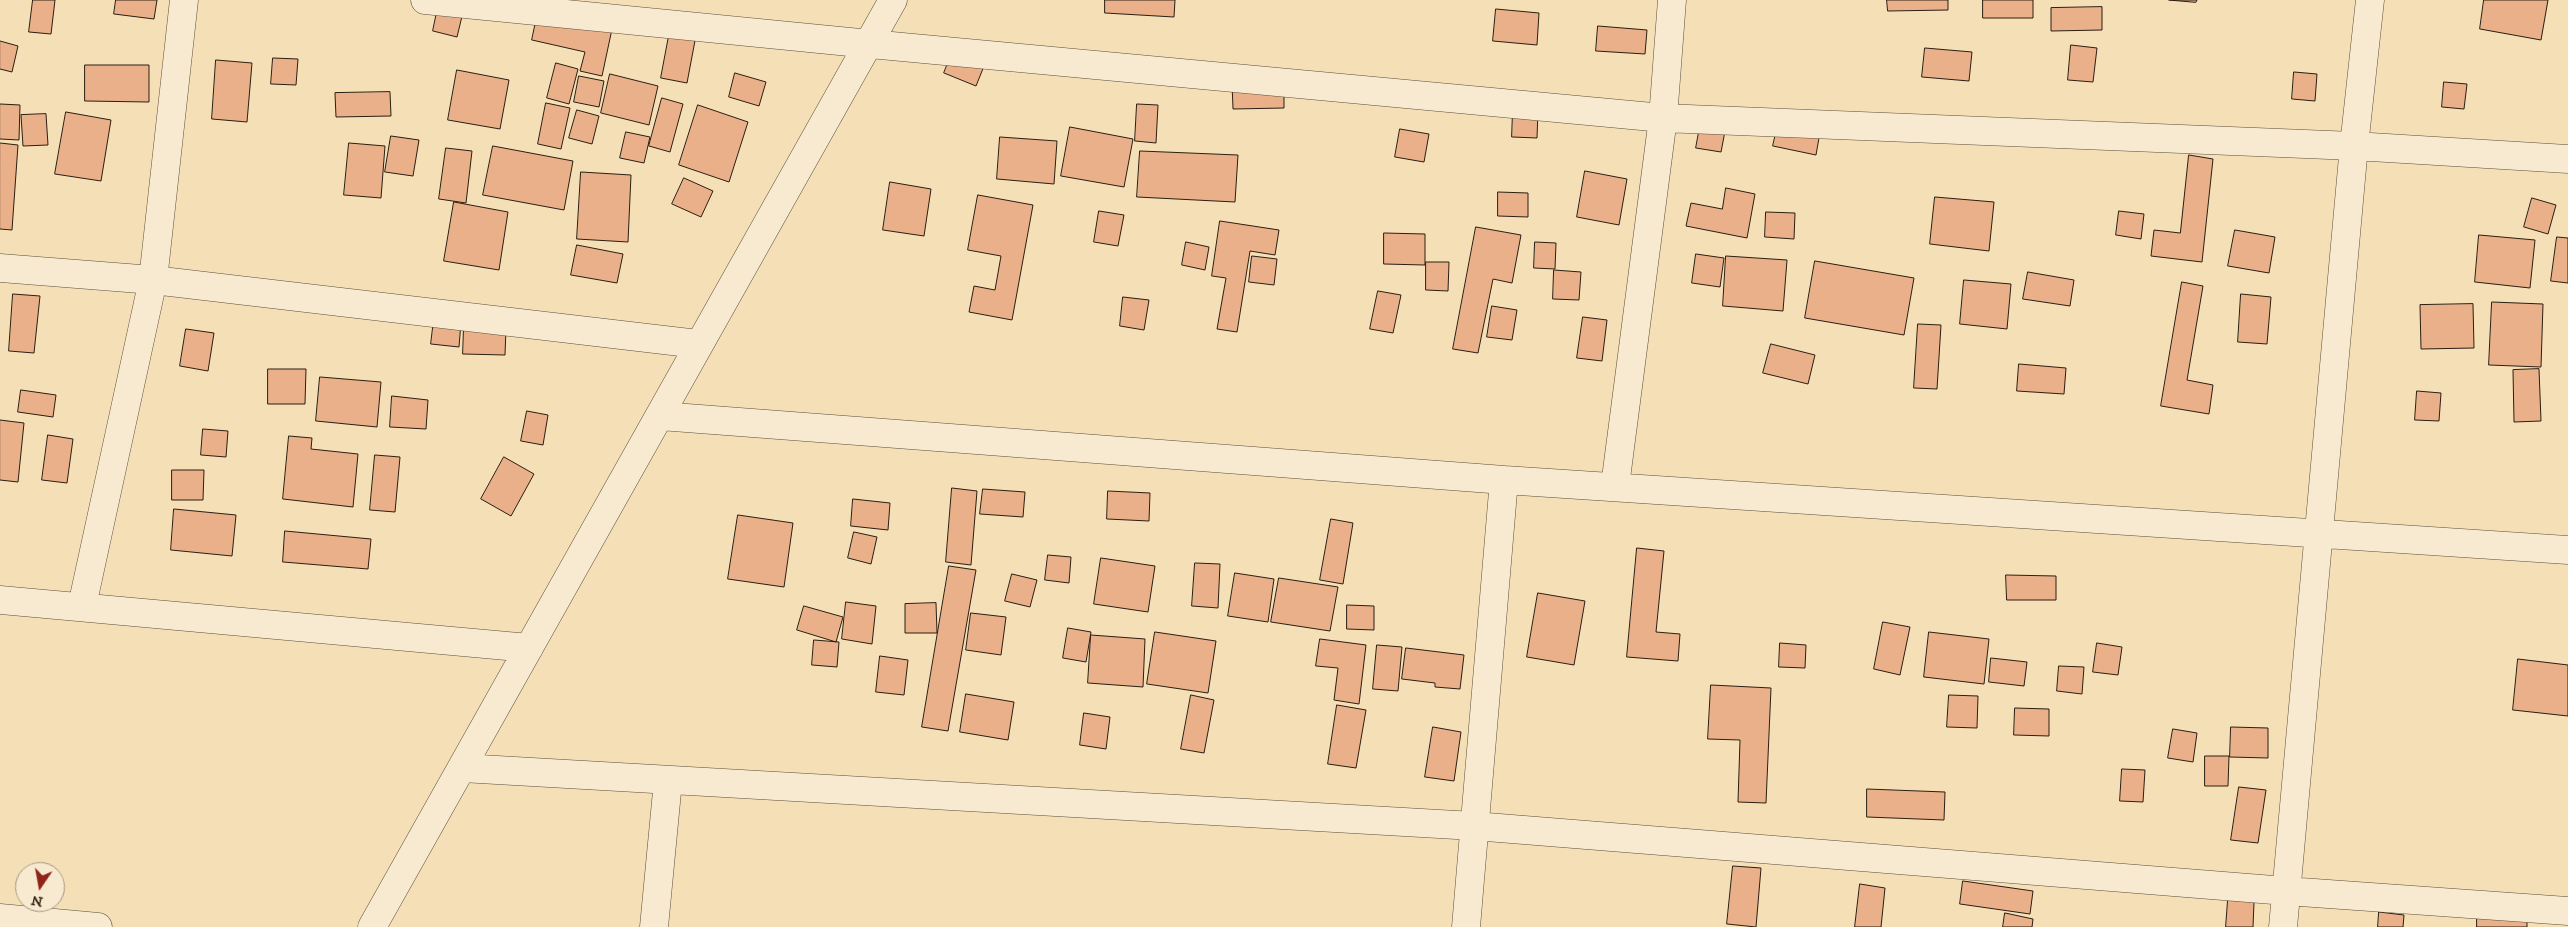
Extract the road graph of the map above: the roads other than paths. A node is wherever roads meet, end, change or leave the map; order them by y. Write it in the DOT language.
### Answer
graph roads {
  1 [pos="184,0"];
  2 [pos="425,0"];
  3 [pos="893,0"];
  4 [pos="1672,0"];
  5 [pos="2370,0"];
  6 [pos="870,44"];
  7 [pos="1663,118"];
  8 [pos="2354,146"];
  9 [pos="2568,159"];
  10 [pos="0,268"];
  11 [pos="152,280"];
  12 [pos="698,344"];
  13 [pos="660,416"];
  14 [pos="1504,480"];
  15 [pos="1615,486"];
  16 [pos="2319,533"];
  17 [pos="2568,550"];
  18 [pos="0,600"];
  19 [pos="82,606"];
  20 [pos="529,648"];
  21 [pos="462,768"];
  22 [pos="668,781"];
  23 [pos="1474,826"];
  24 [pos="2286,891"];
  25 [pos="2568,911"];
  26 [pos="0,918"];
  27 [pos="98,927"];
  28 [pos="372,927"];
  29 [pos="654,927"];
  30 [pos="1466,927"];
  31 [pos="2284,927"];
  1 -- 11 [label="street"];
  2 -- 6 [label="street"];
  3 -- 6 [label="street"];
  4 -- 7 [label="street"];
  5 -- 8 [label="street"];
  6 -- 7 [label="street"];
  6 -- 12 [label="street"];
  7 -- 8 [label="street"];
  7 -- 15 [label="street"];
  8 -- 9 [label="street"];
  8 -- 16 [label="street"];
  10 -- 11 [label="street"];
  11 -- 12 [label="street"];
  11 -- 19 [label="street"];
  12 -- 13 [label="street"];
  13 -- 14 [label="street"];
  13 -- 20 [label="street"];
  14 -- 15 [label="street"];
  14 -- 23 [label="street"];
  15 -- 16 [label="street"];
  16 -- 17 [label="street"];
  16 -- 24 [label="street"];
  18 -- 19 [label="street"];
  19 -- 20 [label="street"];
  20 -- 21 [label="street"];
  21 -- 22 [label="street"];
  21 -- 28 [label="street"];
  22 -- 23 [label="street"];
  22 -- 29 [label="street"];
  23 -- 24 [label="street"];
  23 -- 30 [label="street"];
  24 -- 25 [label="street"];
  24 -- 31 [label="street"];
  26 -- 27 [label="street"];
}
